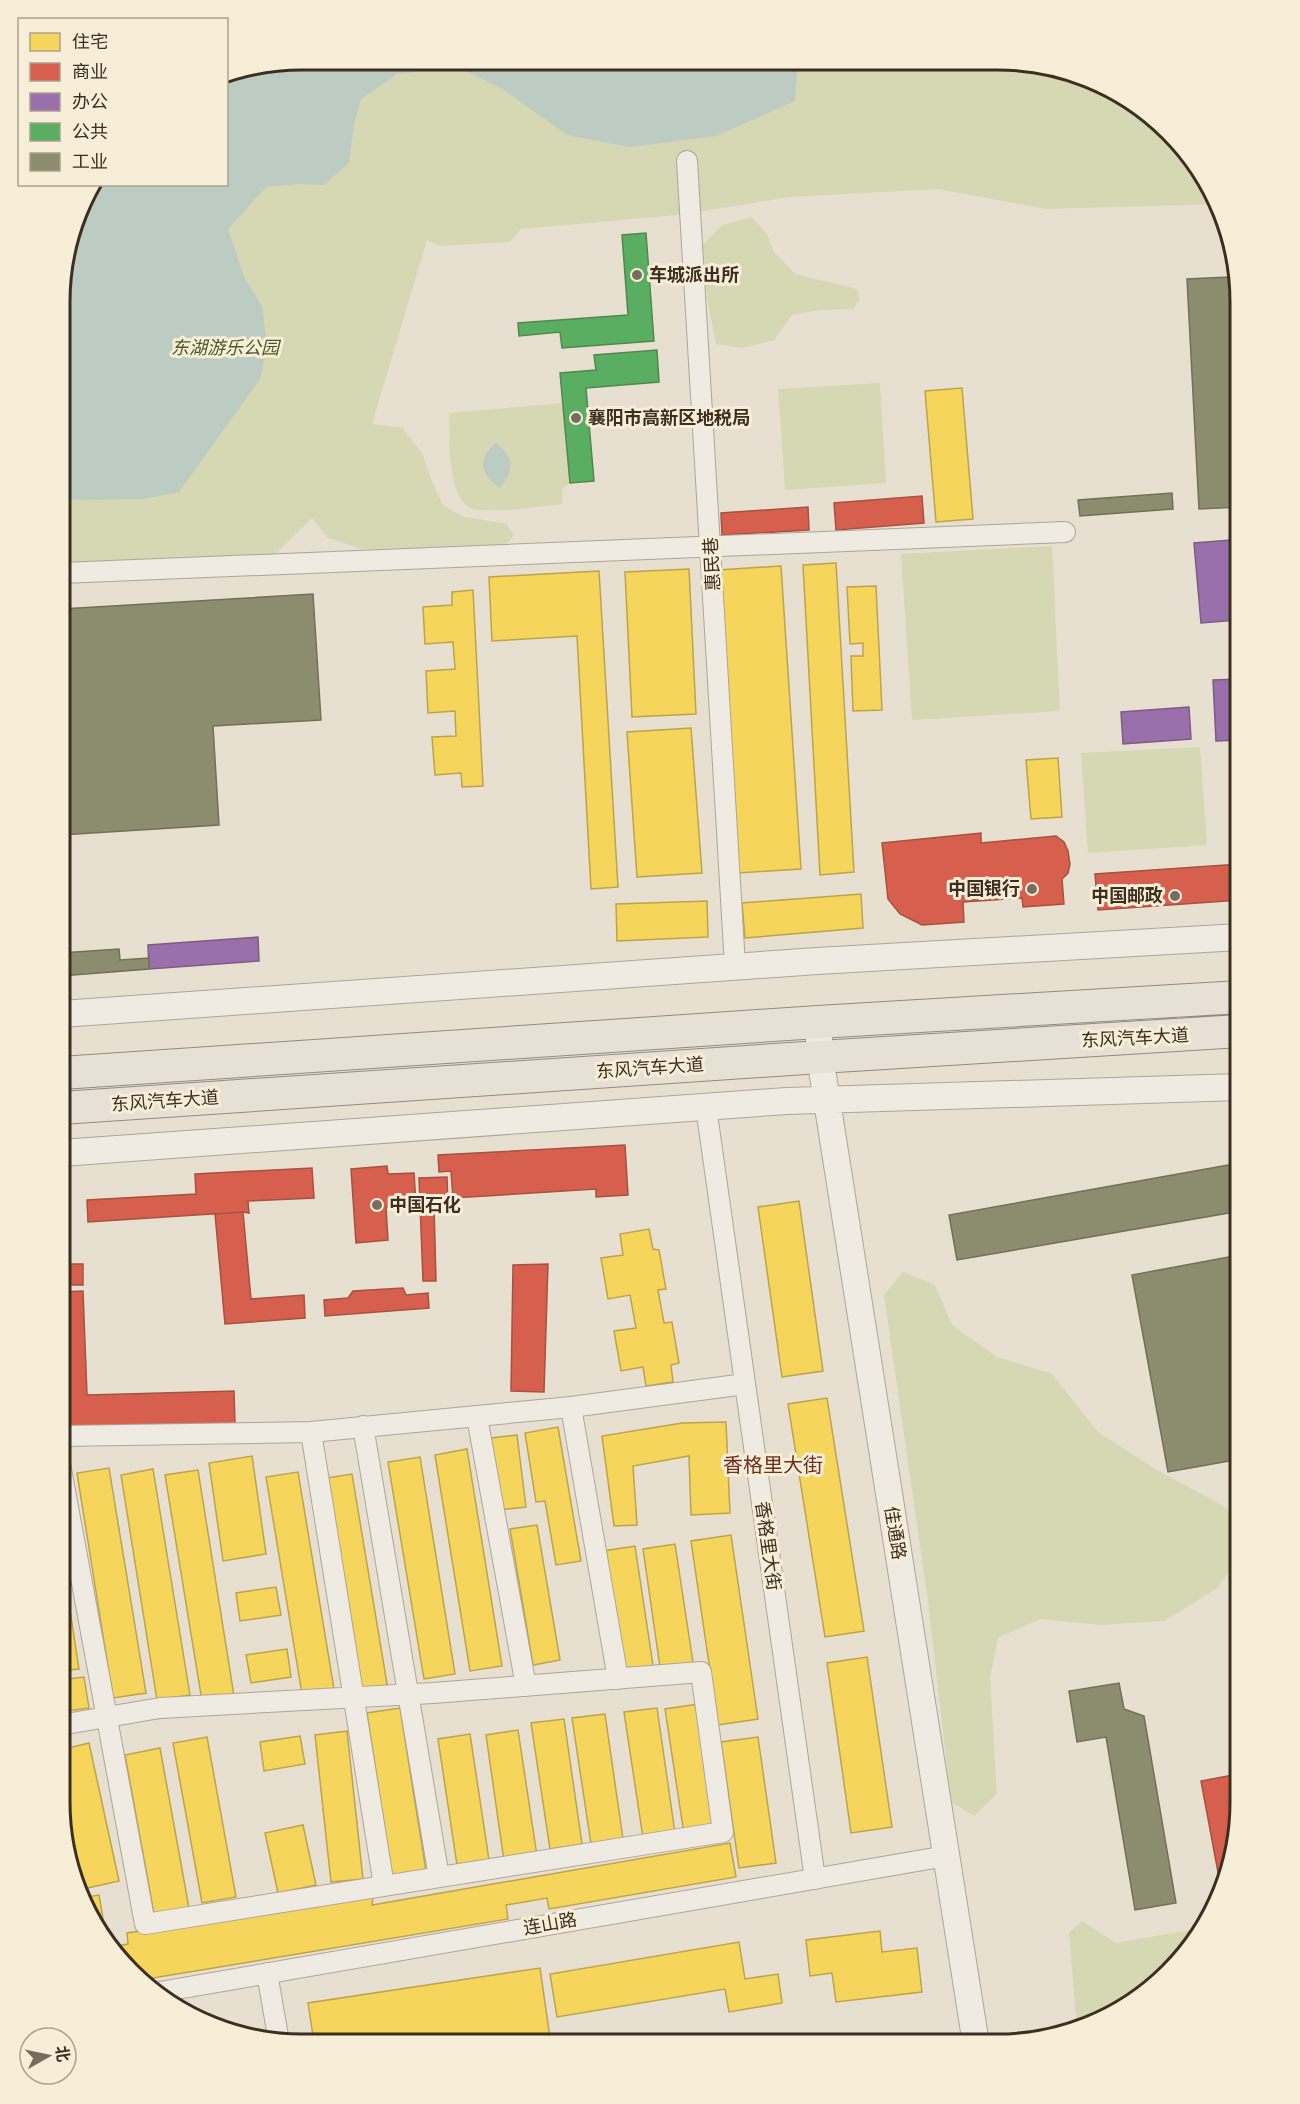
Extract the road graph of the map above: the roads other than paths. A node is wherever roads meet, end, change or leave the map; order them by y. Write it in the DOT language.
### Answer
graph roads {
  1 [pos="687,161"];
  2 [pos="1065,532"];
  3 [pos="711,546"];
  4 [pos="70,573"];
  5 [pos="1230,938"];
  6 [pos="735,966"];
  7 [pos="1230,998"];
  8 [pos="70,1013"];
  9 [pos="818,1022"];
  10 [pos="1230,1032"];
  11 [pos="820,1057"];
  12 [pos="70,1072"];
  13 [pos="1230,1087"];
  14 [pos="827,1100"];
  15 [pos="70,1107"];
  16 [pos="706,1107"];
  17 [pos="70,1152"];
  18 [pos="745,1384"];
  19 [pos="571,1407"];
  20 [pos="477,1417"];
  21 [pos="363,1426"];
  22 [pos="311,1432"];
  23 [pos="70,1436"];
  24 [pos="70,1517"];
  25 [pos="618,1679"];
  26 [pos="526,1686"];
  27 [pos="409,1694"];
  28 [pos="355,1697"];
  29 [pos="108,1717"];
  30 [pos="70,1723"];
  31 [pos="946,1856"];
  32 [pos="439,1877"];
  33 [pos="815,1879"];
  34 [pos="384,1886"];
  35 [pos="267,1973"];
  36 [pos="168,1990"];
  37 [pos="277,2032"];
  38 [pos="974,2034"];
  1 -- 3 [label="street, 惠民巷"];
  2 -- 3 [label="street"];
  3 -- 4 [label="street"];
  3 -- 6 [label="street, 惠民巷"];
  5 -- 6 [label="street"];
  6 -- 8 [label="street"];
  7 -- 9 [label="main road, 东风汽车大道"];
  9 -- 11 [label="street, 佳通路"];
  9 -- 12 [label="main road, 东风汽车大道"];
  10 -- 11 [label="main road, 东风汽车大道"];
  11 -- 14 [label="street, 佳通路"];
  11 -- 15 [label="main road, 东风汽车大道"];
  13 -- 14 [label="street"];
  14 -- 16 [label="street"];
  14 -- 31 [label="street, 佳通路"];
  16 -- 17 [label="street"];
  16 -- 18 [label="street, 香格里大街"];
  18 -- 19 [label="street"];
  18 -- 33 [label="street, 香格里大街"];
  19 -- 20 [label="street"];
  19 -- 25 [label="street"];
  20 -- 21 [label="street"];
  20 -- 26 [label="street"];
  21 -- 22 [label="street"];
  21 -- 27 [label="street"];
  22 -- 23 [label="street"];
  22 -- 28 [label="street"];
  24 -- 29 [label="street"];
  25 -- 26 [label="street"];
  25 -- 32 [label="street"];
  26 -- 27 [label="street"];
  27 -- 28 [label="street"];
  27 -- 32 [label="street"];
  28 -- 29 [label="street"];
  28 -- 34 [label="street"];
  29 -- 30 [label="street"];
  29 -- 34 [label="street"];
  31 -- 33 [label="street, 连山路"];
  31 -- 38 [label="street, 佳通路"];
  32 -- 34 [label="street"];
  33 -- 35 [label="street, 连山路"];
  35 -- 36 [label="street, 连山路"];
  35 -- 37 [label="street"];
}
